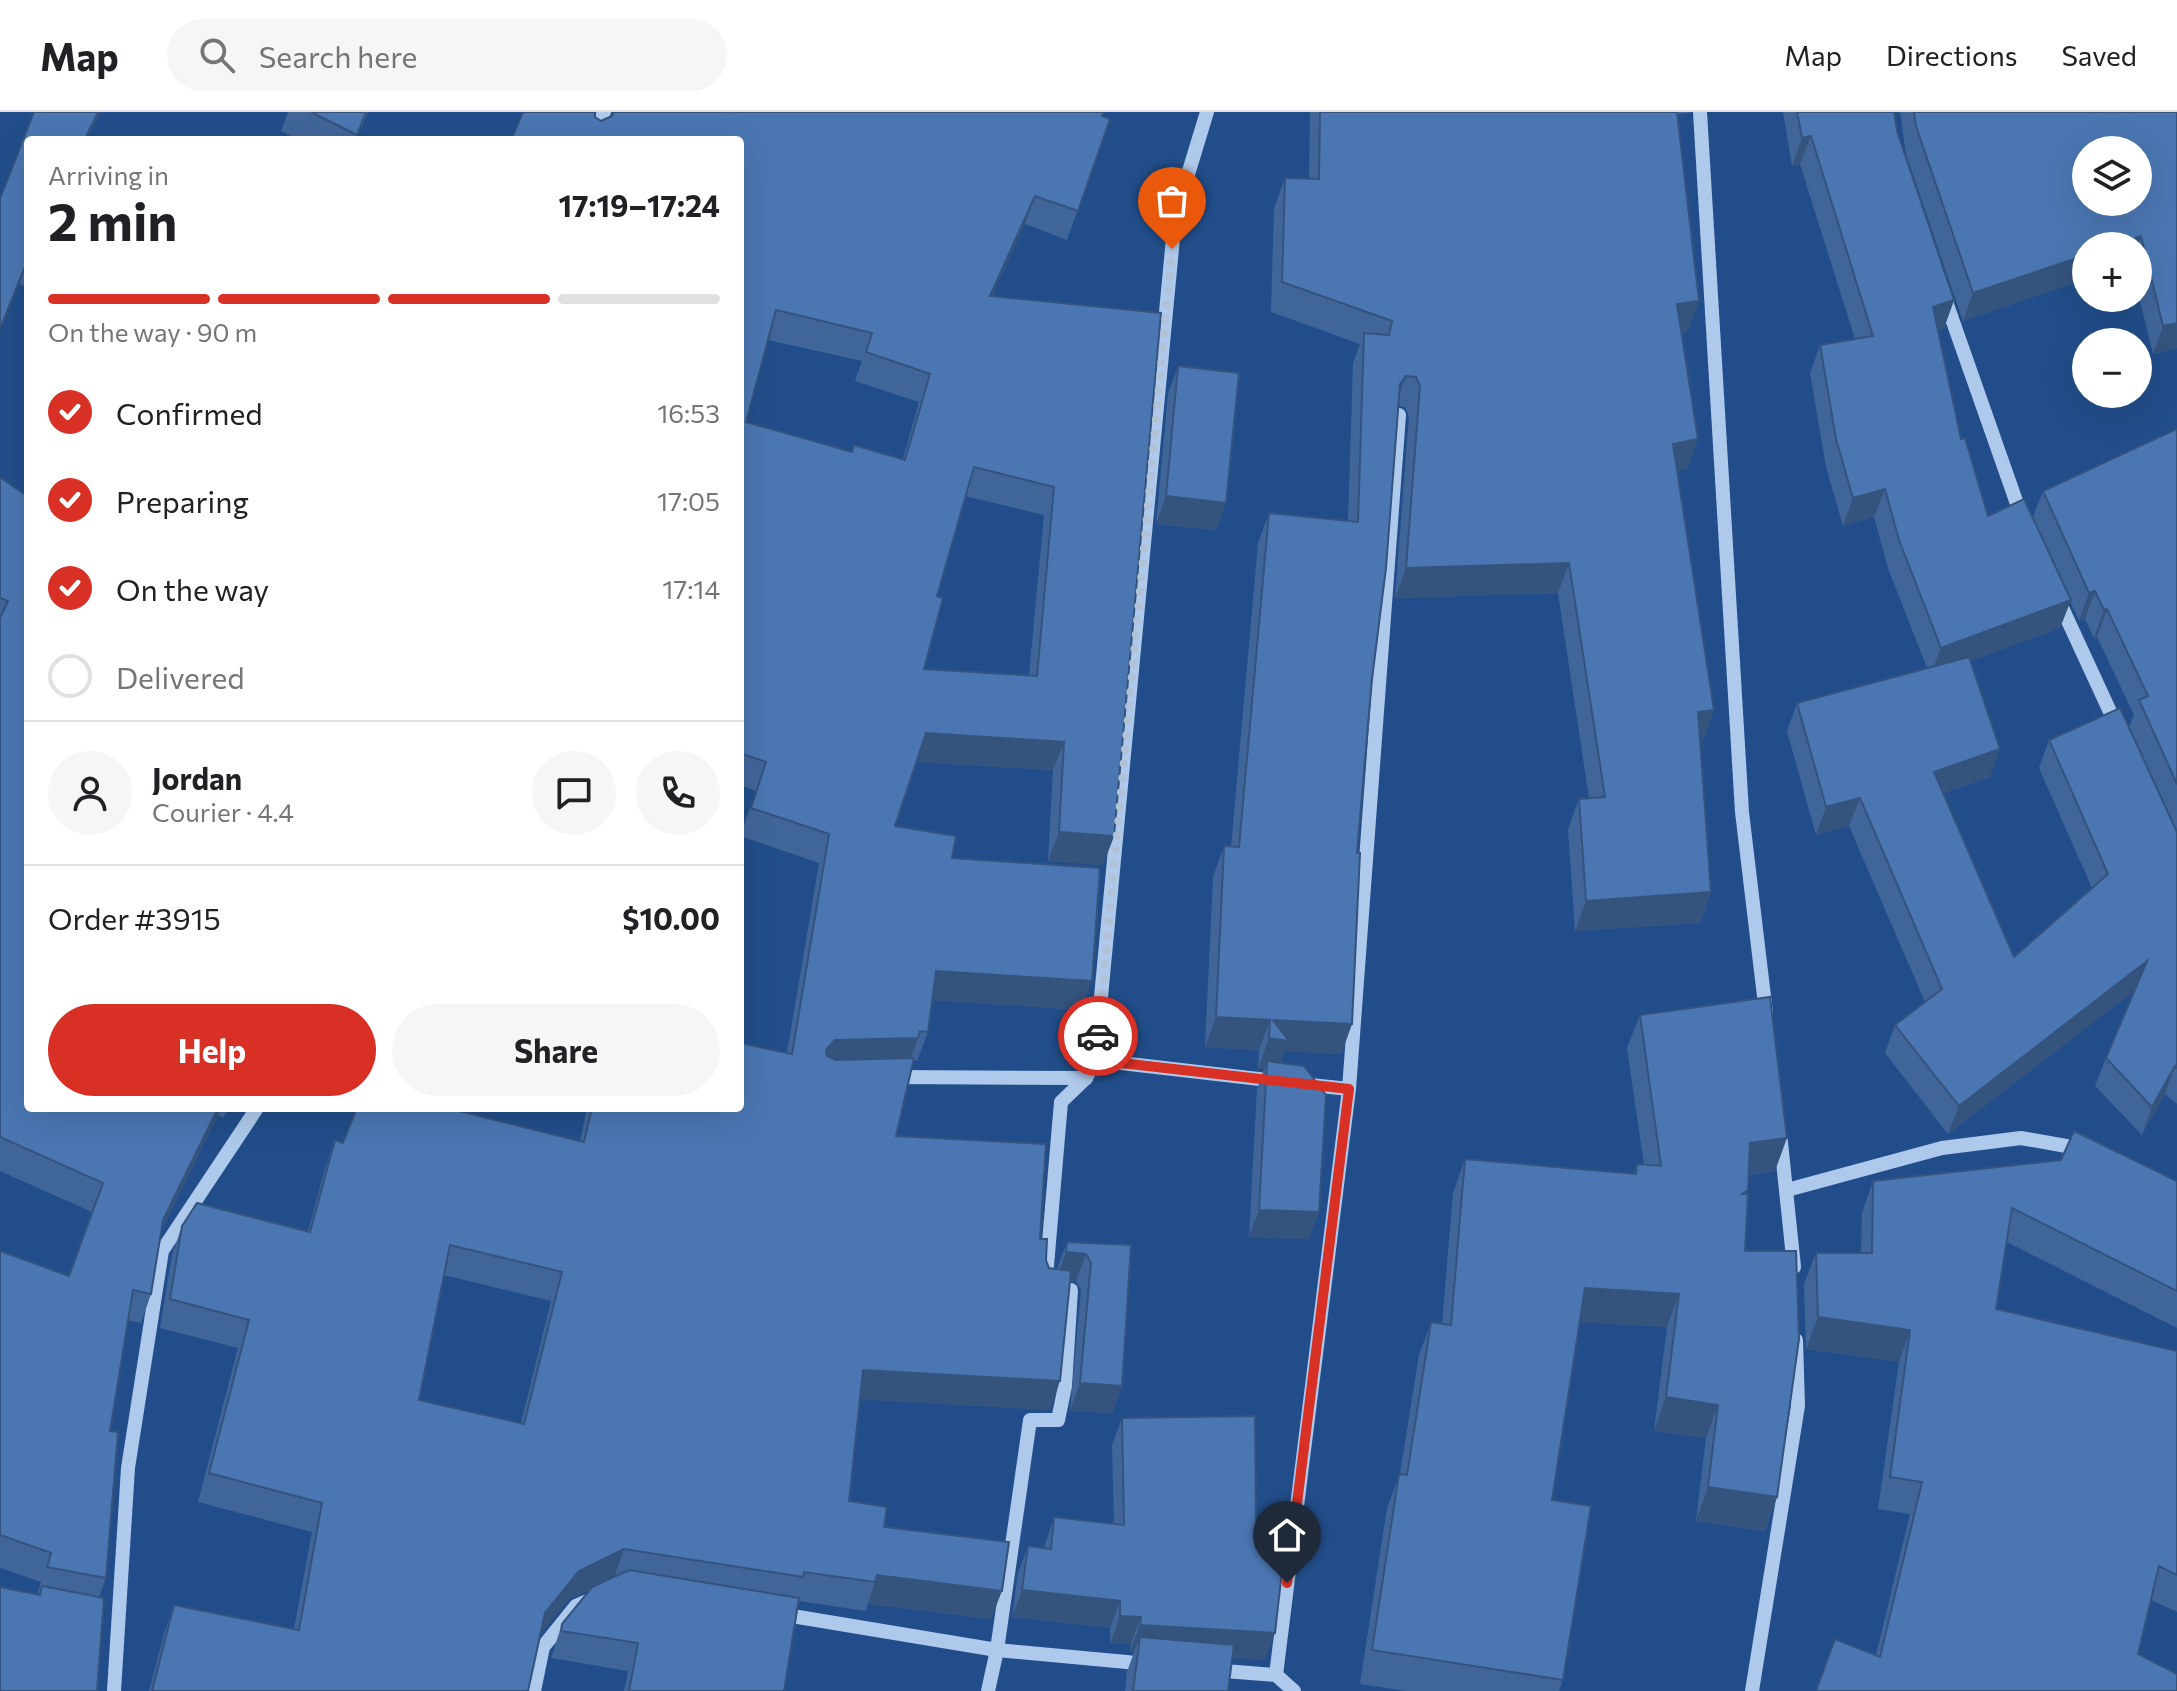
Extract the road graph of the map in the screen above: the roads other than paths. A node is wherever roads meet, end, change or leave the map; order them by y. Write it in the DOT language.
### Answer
graph roads {
  1 [pos="604,112"];
  2 [pos="1207,112"];
  3 [pos="1700,112"];
  4 [pos="595,136"];
  5 [pos="1936,274"];
  6 [pos="1399,415"];
  7 [pos="2031,538"];
  8 [pos="2051,582"];
  9 [pos="2124,741"];
  10 [pos="1768,1032"];
  11 [pos="1095,1060"];
  12 [pos="884,1077"];
  13 [pos="1086,1078"];
  14 [pos="1349,1089"];
  15 [pos="1778,1111"];
  16 [pos="254,1112"];
  17 [pos="2097,1152"];
  18 [pos="1787,1190"];
  19 [pos="1794,1286"];
  20 [pos="1796,1331"];
  21 [pos="604,1593"];
  22 [pos="770,1612"];
  23 [pos="997,1650"];
  24 [pos="1167,1665"];
  25 [pos="1198,1668"];
  26 [pos="1276,1675"];
  27 [pos="114,1691"];
  28 [pos="534,1691"];
  29 [pos="988,1691"];
  30 [pos="1294,1691"];
  31 [pos="1752,1691"];
  1 -- 4 [label="street"];
  2 -- 11 [label="street"];
  3 -- 10 [label="street"];
  5 -- 7 [label="street"];
  6 -- 14 [label="street"];
  8 -- 9 [label="street"];
  11 -- 13 [label="street"];
  11 -- 14 [label="street"];
  12 -- 13 [label="street"];
  13 -- 23 [label="street"];
  14 -- 26 [label="street"];
  15 -- 18 [label="street"];
  16 -- 27 [label="street"];
  17 -- 18 [label="street"];
  18 -- 19 [label="street"];
  20 -- 31 [label="street"];
  21 -- 28 [label="street"];
  22 -- 23 [label="street"];
  23 -- 24 [label="street"];
  23 -- 29 [label="street"];
  25 -- 26 [label="street"];
  26 -- 30 [label="street"];
}
